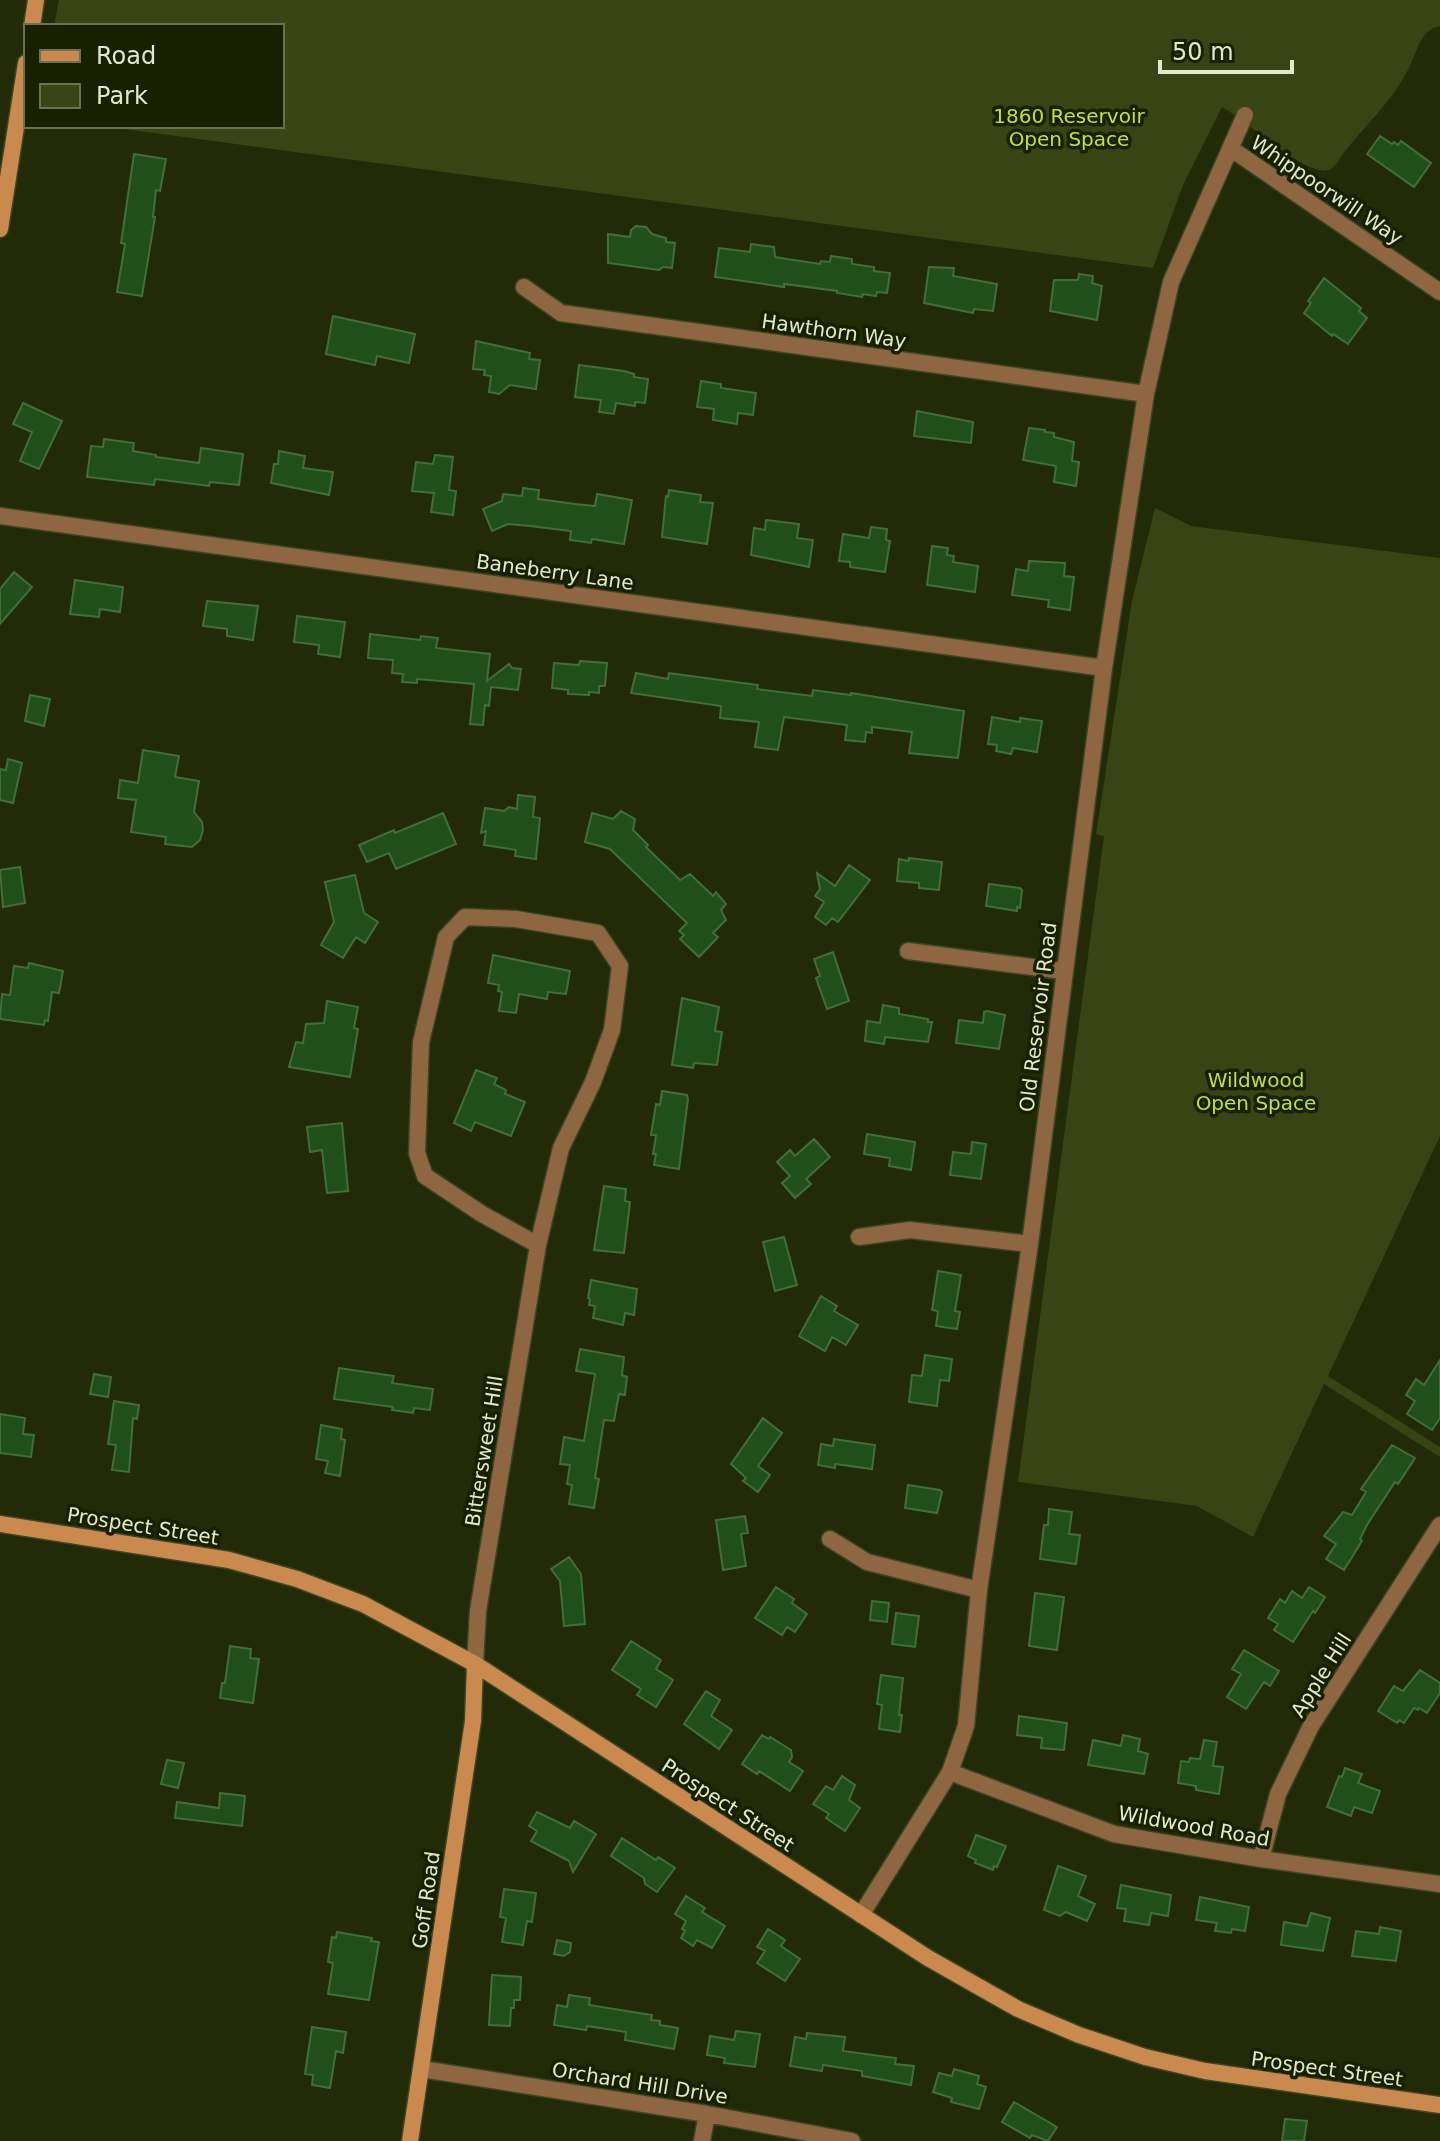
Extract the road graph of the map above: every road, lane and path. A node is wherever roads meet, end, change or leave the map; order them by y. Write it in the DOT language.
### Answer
graph roads {
  1 [pos="36,0"];
  2 [pos="32,24"];
  3 [pos="24,76"];
  4 [pos="1245,115"];
  5 [pos="1230,148"];
  6 [pos="0,229"];
  7 [pos="524,287"];
  8 [pos="1440,292"];
  9 [pos="1146,394"];
  10 [pos="0,516"];
  11 [pos="1104,668"];
  12 [pos="908,951"];
  13 [pos="1063,971"];
  14 [pos="859,1237"];
  15 [pos="1030,1244"];
  16 [pos="538,1245"];
  17 [pos="0,1524"];
  18 [pos="1440,1525"];
  19 [pos="830,1539"];
  20 [pos="979,1590"];
  21 [pos="475,1664"];
  22 [pos="950,1772"];
  23 [pos="1261,1859"];
  24 [pos="1440,1884"];
  25 [pos="861,1915"];
  26 [pos="422,2069"];
  27 [pos="1440,2105"];
  28 [pos="707,2114"];
  29 [pos="410,2141"];
  30 [pos="702,2141"];
  31 [pos="852,2141"];
  1 -- 2 [label="main road"];
  3 -- 6 [label="main road"];
  4 -- 5 [label="street, Old Reservoir Road"];
  5 -- 8 [label="street, Whippoorwill Way"];
  5 -- 9 [label="street, Old Reservoir Road"];
  7 -- 9 [label="street, Hawthorn Way"];
  9 -- 11 [label="street, Old Reservoir Road"];
  10 -- 11 [label="street, Baneberry Lane"];
  11 -- 13 [label="street, Old Reservoir Road"];
  12 -- 13 [label="street"];
  13 -- 15 [label="street, Old Reservoir Road"];
  14 -- 15 [label="street"];
  15 -- 20 [label="street, Old Reservoir Road"];
  16 -- 16 [label="street, Bittersweet Hill"];
  16 -- 21 [label="street, Bittersweet Hill"];
  17 -- 21 [label="main road, Prospect Street"];
  18 -- 23 [label="street, Apple Hill"];
  19 -- 20 [label="street"];
  20 -- 22 [label="street, Old Reservoir Road"];
  21 -- 25 [label="main road, Prospect Street"];
  21 -- 26 [label="main road, Goff Road"];
  22 -- 23 [label="street, Wildwood Road"];
  22 -- 25 [label="street, Old Reservoir Road"];
  23 -- 24 [label="street, Wildwood Road"];
  25 -- 27 [label="main road, Prospect Street"];
  26 -- 28 [label="street, Orchard Hill Drive"];
  26 -- 29 [label="main road, Goff Road"];
  28 -- 30 [label="street"];
  28 -- 31 [label="street, Orchard Hill Drive"];
}
